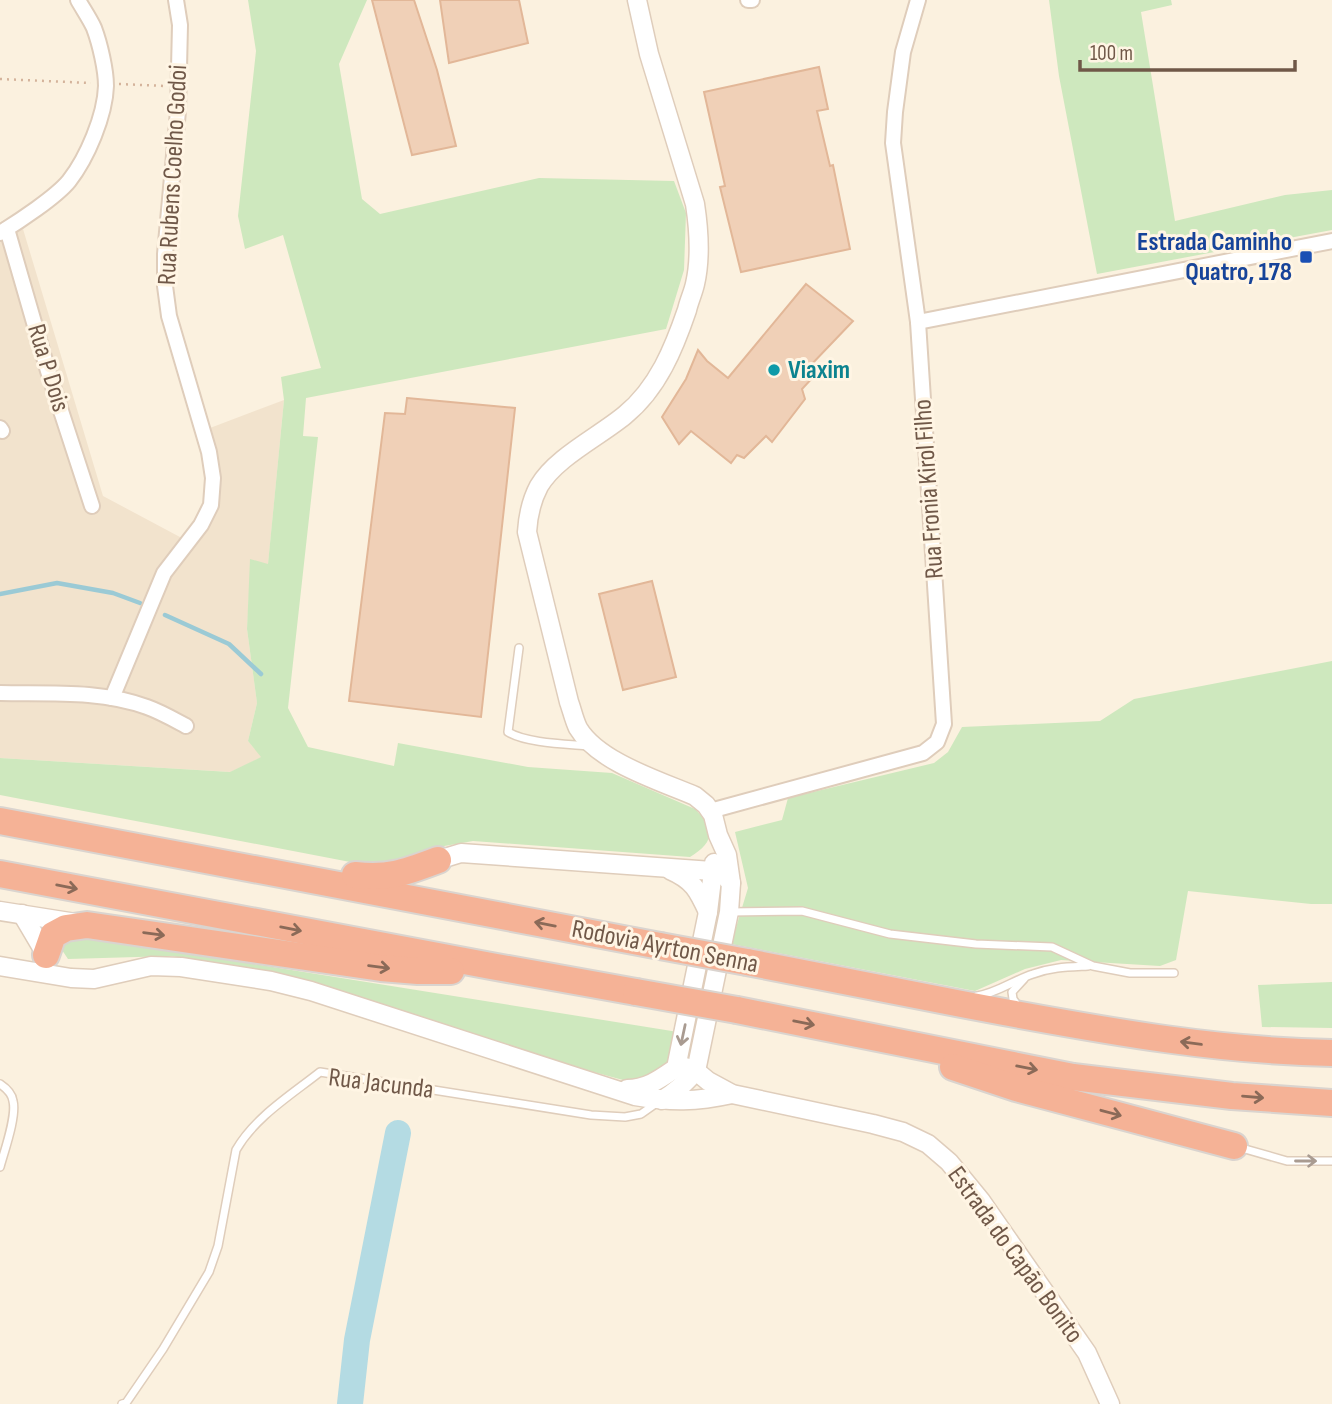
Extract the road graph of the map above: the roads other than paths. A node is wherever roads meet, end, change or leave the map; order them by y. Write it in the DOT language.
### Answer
graph roads {
  1 [pos="78,0"];
  2 [pos="176,0"];
  3 [pos="638,0"];
  4 [pos="918,0"];
  5 [pos="3,231"];
  6 [pos="1332,241"];
  7 [pos="918,322"];
  8 [pos="92,506"];
  9 [pos="519,648"];
  10 [pos="0,693"];
  11 [pos="112,698"];
  12 [pos="186,726"];
  13 [pos="596,747"];
  14 [pos="710,811"];
  15 [pos="0,821"];
  16 [pos="51,830"];
  17 [pos="718,835"];
  18 [pos="438,860"];
  19 [pos="667,868"];
  20 [pos="712,871"];
  21 [pos="0,874"];
  22 [pos="731,883"];
  23 [pos="444,904"];
  24 [pos="0,911"];
  25 [pos="708,912"];
  26 [pos="729,912"];
  27 [pos="22,914"];
  28 [pos="87,925"];
  29 [pos="46,955"];
  30 [pos="491,966"];
  31 [pos="1093,966"];
  32 [pos="0,967"];
  33 [pos="1174,973"];
  34 [pos="1026,977"];
  35 [pos="71,978"];
  36 [pos="827,978"];
  37 [pos="907,985"];
  38 [pos="971,996"];
  39 [pos="1120,1034"];
  40 [pos="883,1039"];
  41 [pos="1332,1054"];
  42 [pos="677,1068"];
  43 [pos="696,1071"];
  44 [pos="0,1084"];
  45 [pos="613,1089"];
  46 [pos="732,1094"];
  47 [pos="662,1100"];
  48 [pos="1332,1103"];
  49 [pos="1234,1146"];
  50 [pos="1332,1161"];
  51 [pos="0,1167"];
  52 [pos="124,1403"];
  53 [pos="1110,1404"];
  1 -- 5 [label="street"];
  2 -- 11 [label="street, Rua Rubens Coelho Godoi"];
  3 -- 13 [label="street"];
  4 -- 7 [label="street, Rua Fronia Kirol Filho"];
  5 -- 8 [label="street, Rua P Dois"];
  6 -- 7 [label="street"];
  7 -- 14 [label="street, Rua Fronia Kirol Filho"];
  9 -- 13 [label="lane"];
  10 -- 11 [label="street"];
  11 -- 12 [label="street"];
  13 -- 14 [label="street"];
  14 -- 17 [label="street"];
  15 -- 16 [label="highway, Rodovia Ayrton Senna"];
  16 -- 18 [label="highway"];
  16 -- 23 [label="highway, Rodovia Ayrton Senna"];
  17 -- 20 [label="street"];
  17 -- 22 [label="street"];
  18 -- 19 [label="street, Rodovia Ayrton Senna"];
  18 -- 23 [label="highway"];
  19 -- 20 [label="street, Rodovia Ayrton Senna"];
  19 -- 25 [label="street, Rodovia Ayrton Senna"];
  20 -- 22 [label="street, Rodovia Ayrton Senna"];
  20 -- 25 [label="street"];
  21 -- 30 [label="highway, Rodovia Ayrton Senna, one-way"];
  22 -- 26 [label="street"];
  36 -- 23 [label="highway, Rodovia Ayrton Senna, one-way, bridge"];
  24 -- 27 [label="street"];
  25 -- 42 [label="street, one-way"];
  26 -- 31 [label="lane"];
  26 -- 43 [label="street"];
  27 -- 28 [label="street"];
  27 -- 29 [label="street"];
  28 -- 29 [label="highway"];
  28 -- 30 [label="highway, one-way"];
  29 -- 35 [label="street"];
  30 -- 40 [label="highway, Rodovia Ayrton Senna, one-way, bridge"];
  31 -- 33 [label="lane"];
  31 -- 34 [label="lane"];
  32 -- 35 [label="street"];
  34 -- 38 [label="lane"];
  34 -- 39 [label="lane"];
  35 -- 45 [label="street"];
  36 -- 37 [label="lane"];
  36 -- 39 [label="highway, Rodovia Ayrton Senna"];
  41 -- 39 [label="highway, Rodovia Ayrton Senna, one-way"];
  40 -- 48 [label="highway, Rodovia Ayrton Senna, one-way"];
  40 -- 49 [label="highway, one-way"];
  42 -- 43 [label="street, Estrada do Capão Bonito"];
  42 -- 45 [label="street"];
  43 -- 46 [label="street, Estrada do Capão Bonito"];
  43 -- 47 [label="street"];
  44 -- 51 [label="lane"];
  45 -- 47 [label="street"];
  46 -- 47 [label="street"];
  46 -- 53 [label="street, Estrada do Capão Bonito"];
  47 -- 52 [label="lane, Rua Jacunda"];
  49 -- 50 [label="lane, one-way"];
}
